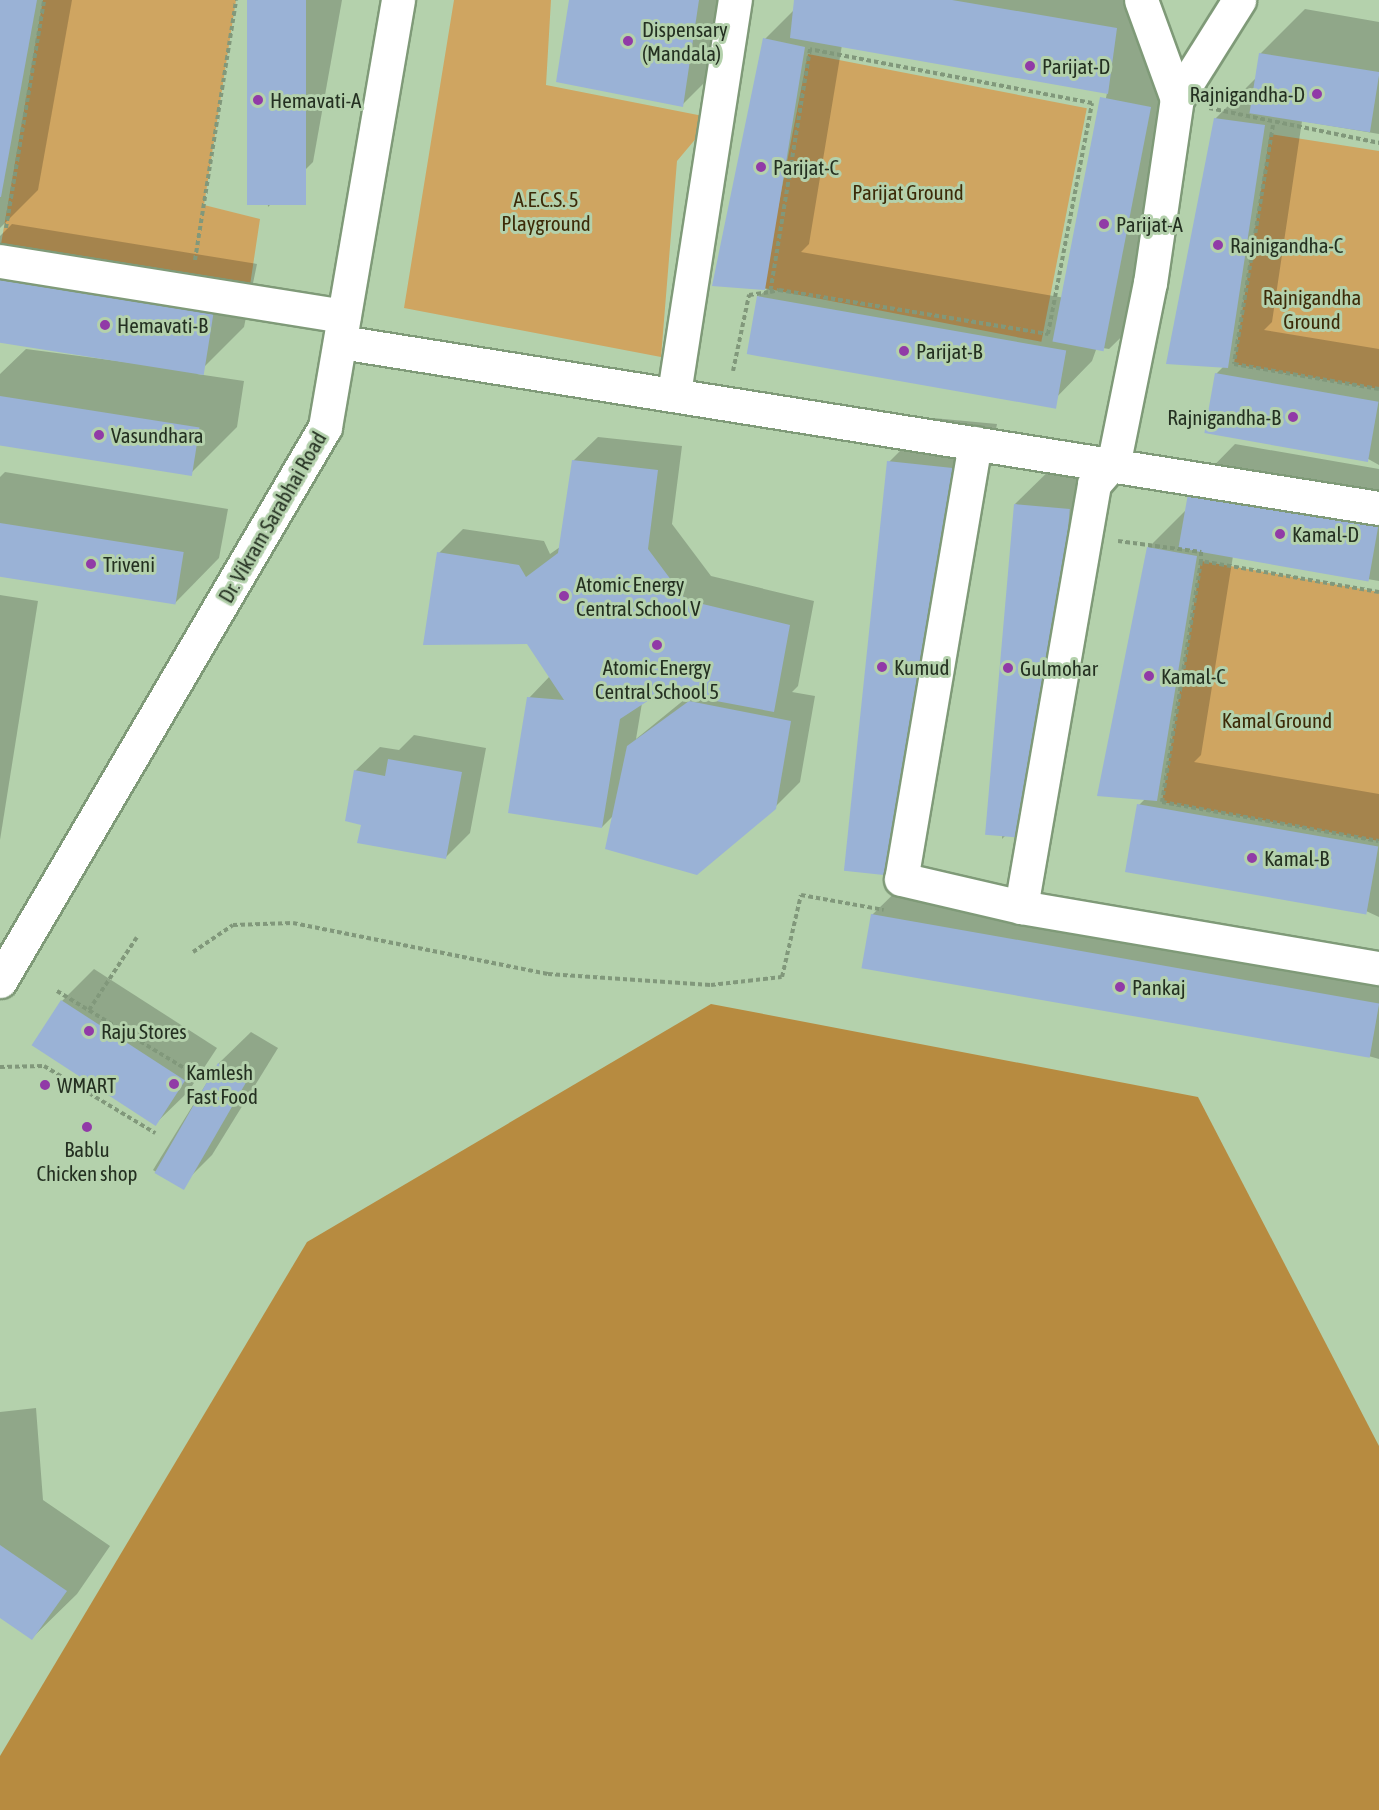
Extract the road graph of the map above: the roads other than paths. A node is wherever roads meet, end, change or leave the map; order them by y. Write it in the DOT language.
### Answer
graph roads {
  1 [pos="399,0"];
  2 [pos="735,0"];
  3 [pos="1140,0"];
  4 [pos="1239,0"];
  5 [pos="1177,99"];
  6 [pos="1,261"];
  7 [pos="342,329"];
  8 [pos="674,393"];
  9 [pos="975,443"];
  10 [pos="1114,462"];
  11 [pos="1379,508"];
  12 [pos="1021,907"];
  13 [pos="1379,968"];
  14 [pos="0,981"];
  1 -- 7 [label="street, Dr. Vikram Sarabhai Road"];
  2 -- 8 [label="street"];
  3 -- 5 [label="street"];
  4 -- 5 [label="street"];
  5 -- 10 [label="street"];
  6 -- 7 [label="street"];
  7 -- 8 [label="street"];
  7 -- 14 [label="street, Dr. Vikram Sarabhai Road"];
  8 -- 9 [label="street"];
  9 -- 10 [label="street"];
  9 -- 12 [label="street"];
  10 -- 11 [label="street"];
  10 -- 12 [label="street"];
  12 -- 13 [label="street"];
}
